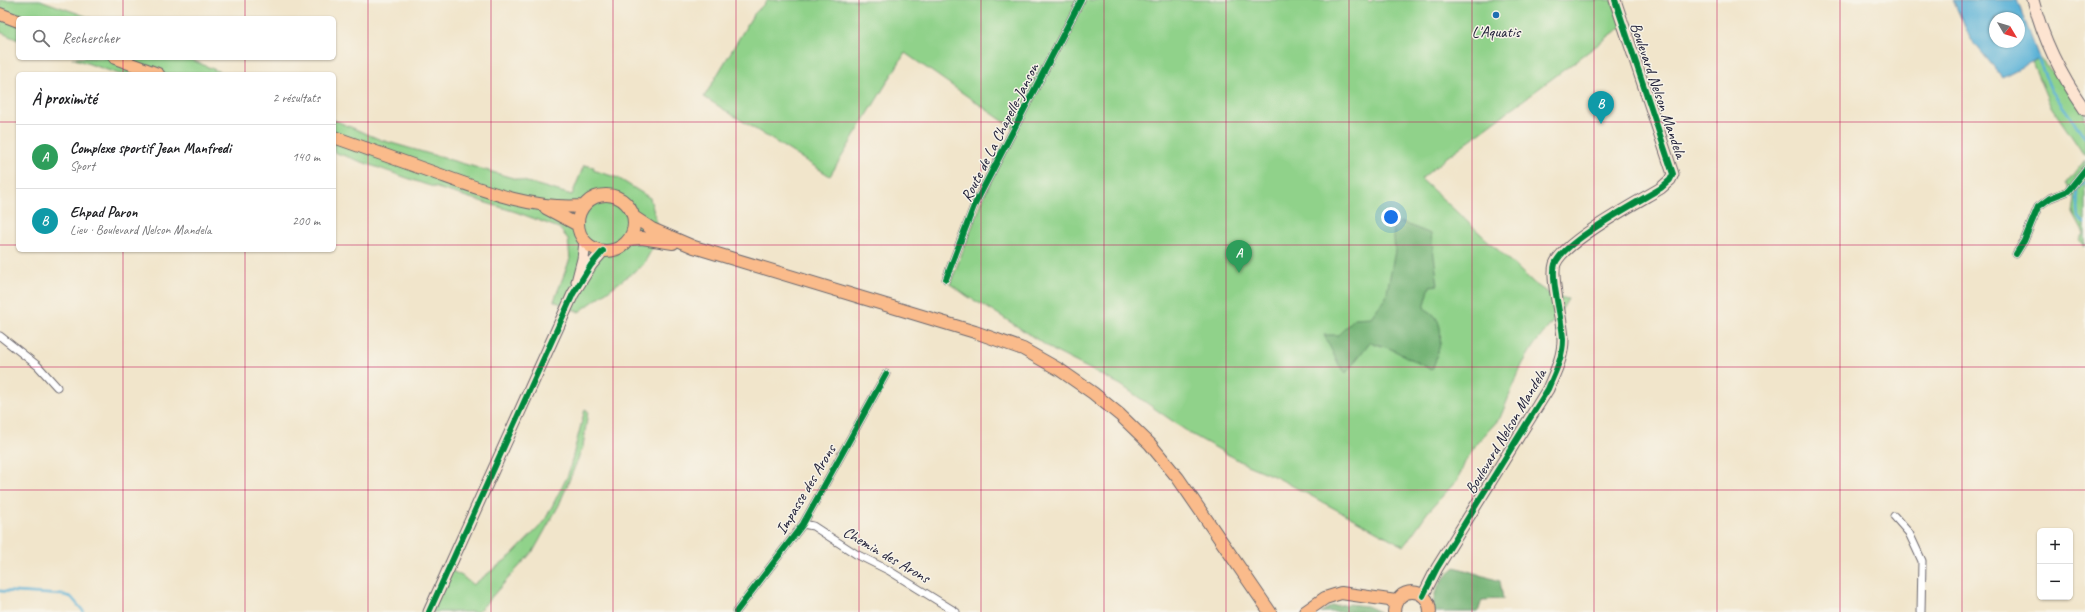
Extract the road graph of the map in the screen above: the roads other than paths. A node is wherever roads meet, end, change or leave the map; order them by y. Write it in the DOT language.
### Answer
graph roads {
  1 [pos="1081,0"];
  2 [pos="1615,0"];
  3 [pos="2033,0"];
  4 [pos="0,14"];
  5 [pos="16,20"];
  6 [pos="120,60"];
  7 [pos="153,72"];
  8 [pos="2085,110"];
  9 [pos="336,139"];
  10 [pos="2085,170"];
  11 [pos="540,205"];
  12 [pos="583,206"];
  13 [pos="634,217"];
  14 [pos="578,225"];
  15 [pos="630,239"];
  16 [pos="585,242"];
  17 [pos="694,247"];
  18 [pos="603,251"];
  19 [pos="2016,254"];
  20 [pos="946,279"];
  21 [pos="573,294"];
  22 [pos="0,336"];
  23 [pos="886,374"];
  24 [pos="57,387"];
  25 [pos="1894,516"];
  26 [pos="803,524"];
  27 [pos="1257,594"];
  28 [pos="1423,596"];
  29 [pos="1395,607"];
  30 [pos="429,612"];
  31 [pos="736,612"];
  32 [pos="956,612"];
  33 [pos="1262,612"];
  34 [pos="1270,612"];
  35 [pos="1306,612"];
  36 [pos="1430,612"];
  37 [pos="1921,612"];
  1 -- 20 [label="street, Route de La Chapelle-Janson"];
  2 -- 28 [label="street, Boulevard Nelson Mandela"];
  3 -- 8 [label="street"];
  4 -- 5 [label="main road"];
  6 -- 7 [label="main road"];
  9 -- 11 [label="main road"];
  10 -- 19 [label="street"];
  11 -- 12 [label="main road"];
  11 -- 14 [label="main road"];
  12 -- 13 [label="main road"];
  12 -- 14 [label="main road"];
  13 -- 15 [label="main road"];
  13 -- 17 [label="main road"];
  14 -- 16 [label="main road"];
  15 -- 17 [label="main road"];
  15 -- 18 [label="main road"];
  16 -- 18 [label="main road"];
  16 -- 21 [label="street"];
  17 -- 27 [label="main road"];
  18 -- 21 [label="street"];
  21 -- 30 [label="street"];
  22 -- 24 [label="street"];
  23 -- 26 [label="street, Impasse des Arons"];
  25 -- 37 [label="street"];
  26 -- 31 [label="street, Impasse des Arons"];
  26 -- 32 [label="street, Chemin des Arons"];
  27 -- 33 [label="main road"];
  27 -- 34 [label="main road"];
  28 -- 29 [label="main road"];
  28 -- 36 [label="main road"];
  29 -- 35 [label="main road"];
}
